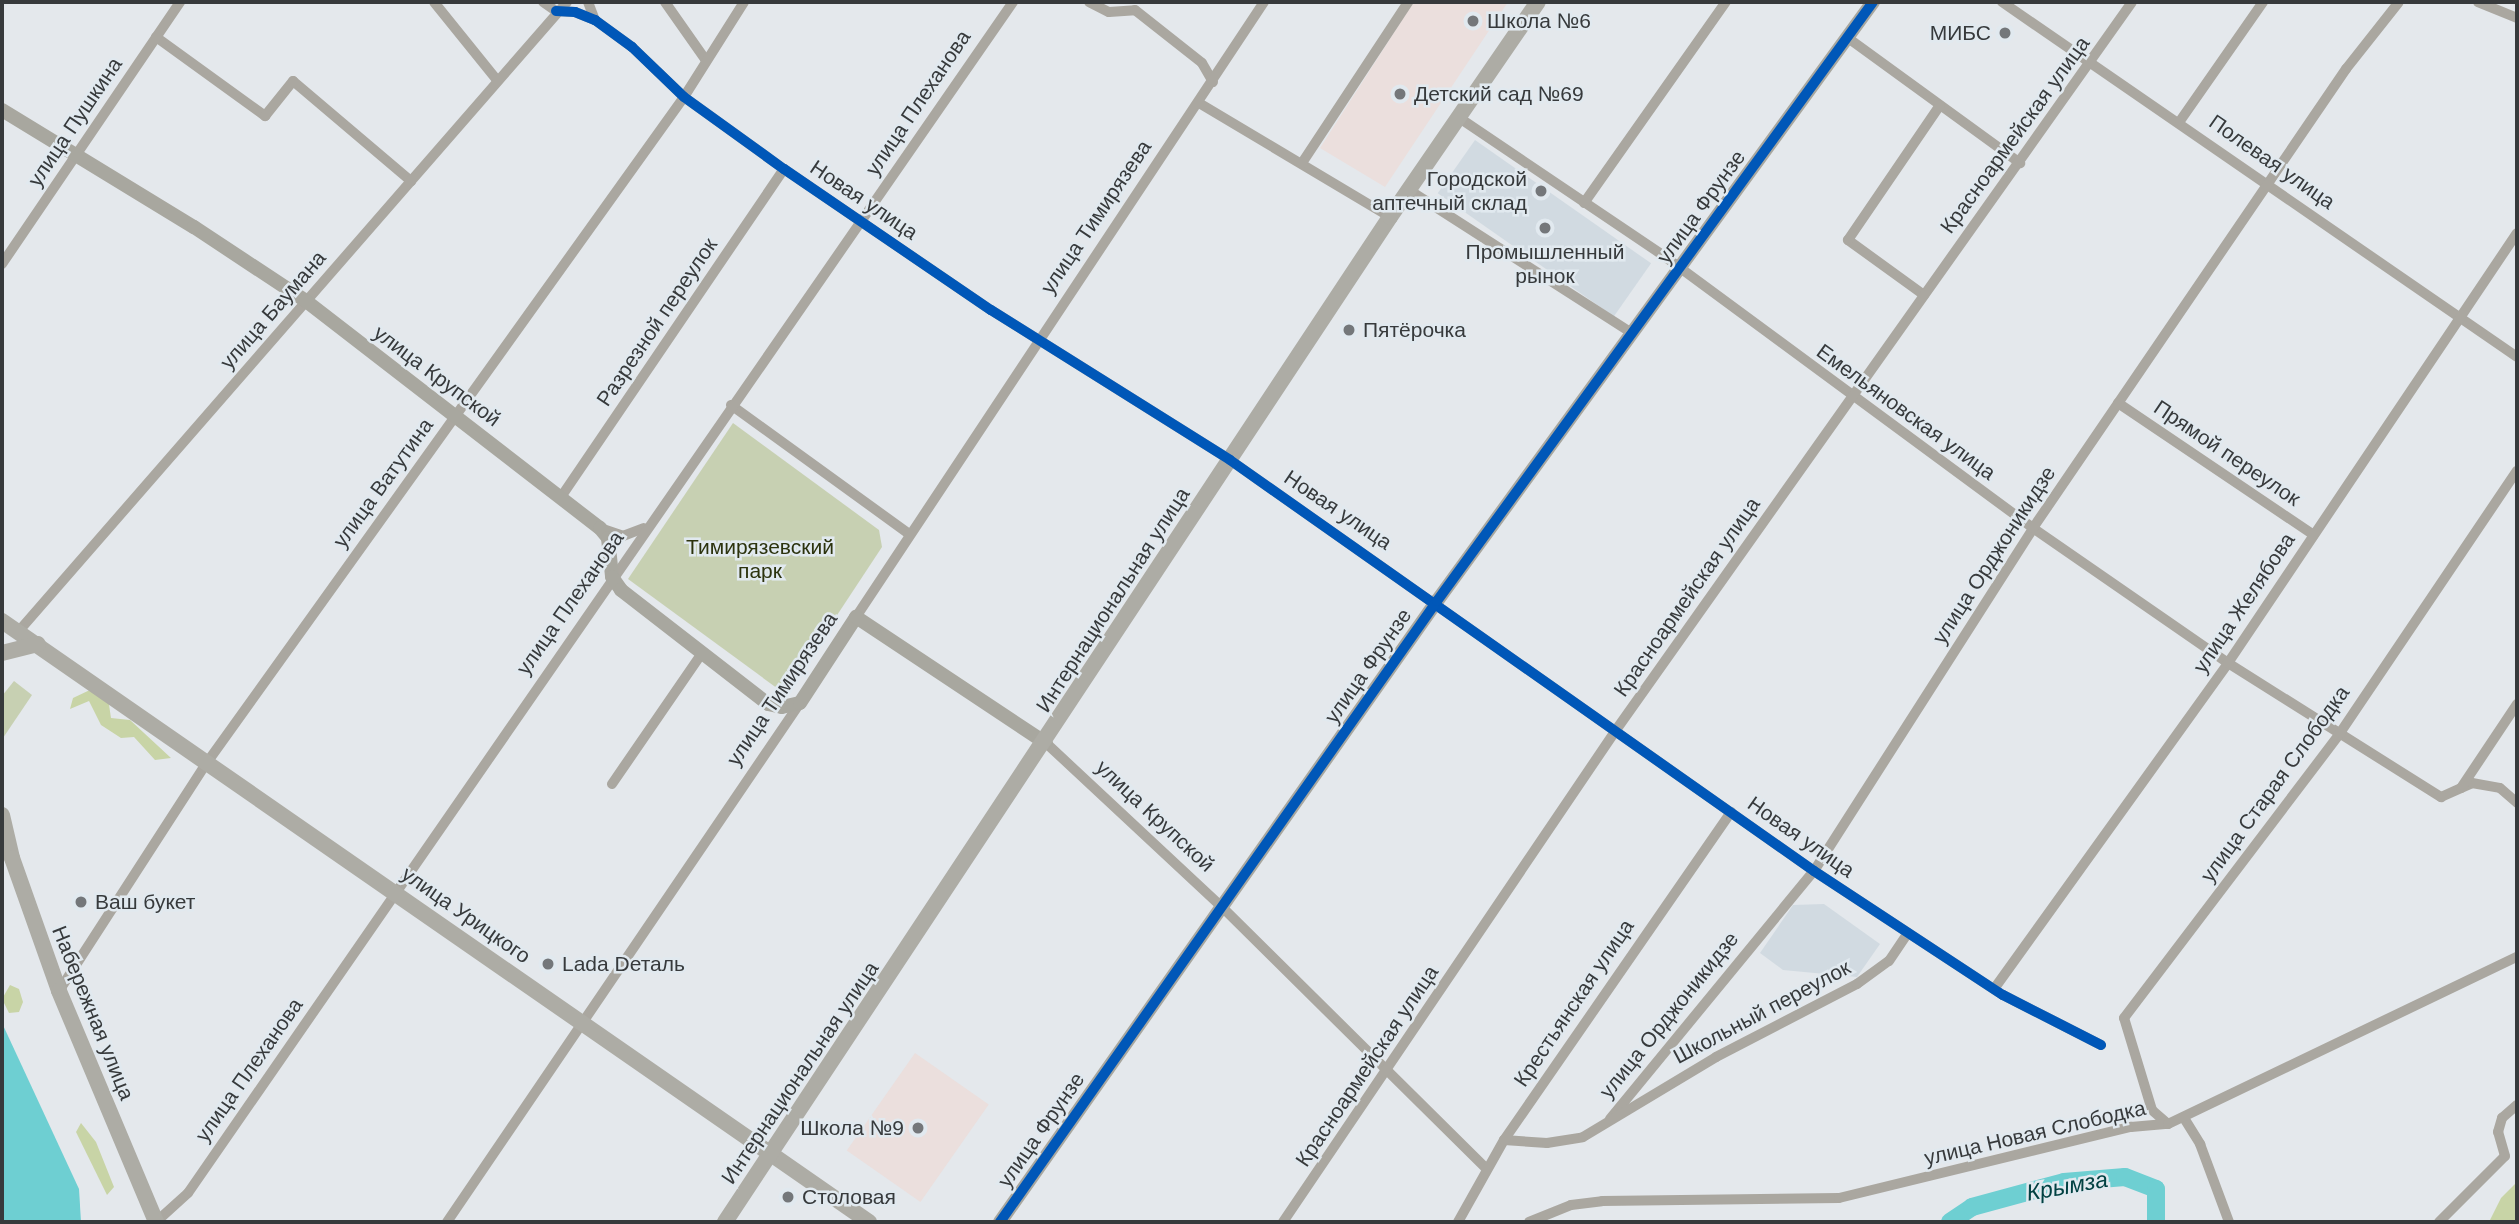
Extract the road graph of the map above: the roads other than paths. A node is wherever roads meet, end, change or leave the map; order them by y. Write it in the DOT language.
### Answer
graph roads {
  1 [pos="180,2"];
  2 [pos="434,2"];
  3 [pos="543,2"];
  4 [pos="566,2"];
  5 [pos="588,2"];
  6 [pos="665,2"];
  7 [pos="744,2"];
  8 [pos="1013,2"];
  9 [pos="1089,2"];
  10 [pos="1264,2"];
  11 [pos="1408,2"];
  12 [pos="1538,2"];
  13 [pos="1726,2"];
  14 [pos="1873,2"];
  15 [pos="2002,2"];
  16 [pos="2132,2"];
  17 [pos="2263,2"];
  18 [pos="2399,2"];
  19 [pos="2478,2"];
  20 [pos="554,6"];
  21 [pos="2517,18"];
  22 [pos="595,20"];
  23 [pos="156,37"];
  24 [pos="1848,38"];
  25 [pos="705,59"];
  26 [pos="2092,63"];
  27 [pos="497,80"];
  28 [pos="1213,82"];
  29 [pos="684,97"];
  30 [pos="1199,103"];
  31 [pos="1940,105"];
  32 [pos="2,110"];
  33 [pos="1458,117"];
  34 [pos="2180,121"];
  35 [pos="76,155"];
  36 [pos="1302,163"];
  37 [pos="2020,163"];
  38 [pos="784,169"];
  39 [pos="411,181"];
  40 [pos="2269,182"];
  41 [pos="1409,190"];
  42 [pos="1584,203"];
  43 [pos="1390,217"];
  44 [pos="861,221"];
  45 [pos="2517,233"];
  46 [pos="2,264"];
  47 [pos="1678,270"];
  48 [pos="1924,295"];
  49 [pos="306,301"];
  50 [pos="2461,317"];
  51 [pos="1632,333"];
  52 [pos="1037,339"];
  53 [pos="2517,357"];
  54 [pos="1852,397"];
  55 [pos="2118,403"];
  56 [pos="731,405"];
  57 [pos="456,416"];
  58 [pos="1230,460"];
  59 [pos="2517,471"];
  60 [pos="561,497"];
  61 [pos="647,526"];
  62 [pos="600,528"];
  63 [pos="2033,528"];
  64 [pos="908,533"];
  65 [pos="2314,536"];
  66 [pos="611,577"];
  67 [pos="1437,601"];
  68 [pos="856,617"];
  69 [pos="2,621"];
  70 [pos="18,632"];
  71 [pos="37,644"];
  72 [pos="2,653"];
  73 [pos="702,653"];
  74 [pos="2228,663"];
  75 [pos="800,703"];
  76 [pos="2517,704"];
  77 [pos="1616,730"];
  78 [pos="2340,733"];
  79 [pos="1046,743"];
  80 [pos="206,764"];
  81 [pos="612,784"];
  82 [pos="2457,794"];
  83 [pos="2517,803"];
  84 [pos="1731,812"];
  85 [pos="2,815"];
  86 [pos="1814,871"];
  87 [pos="394,891"];
  88 [pos="1222,907"];
  89 [pos="1908,933"];
  90 [pos="2517,957"];
  91 [pos="1994,989"];
  92 [pos="59,991"];
  93 [pos="582,1021"];
  94 [pos="2101,1045"];
  95 [pos="1387,1073"];
  96 [pos="2517,1105"];
  97 [pos="2184,1118"];
  98 [pos="1610,1119"];
  99 [pos="2168,1124"];
  100 [pos="1504,1140"];
  101 [pos="772,1154"];
  102 [pos="1486,1168"];
  103 [pos="156,1222"];
  104 [pos="447,1222"];
  105 [pos="725,1222"];
  106 [pos="869,1222"];
  107 [pos="1000,1222"];
  108 [pos="1283,1222"];
  109 [pos="1458,1222"];
  110 [pos="1529,1222"];
  111 [pos="2229,1222"];
  112 [pos="2439,1222"];
  1 -- 23 [label="street, улица Пушкина"];
  2 -- 27 [label="street"];
  3 -- 20 [label="street"];
  4 -- 20 [label="street, улица Баумана"];
  5 -- 22 [label="street"];
  6 -- 25 [label="street"];
  7 -- 25 [label="street, улица Ватутина"];
  8 -- 44 [label="street, улица Плеханова"];
  9 -- 28 [label="street"];
  10 -- 28 [label="street, улица Тимирязева"];
  11 -- 36 [label="street"];
  12 -- 33 [label="main road, Интернациональная улица"];
  13 -- 42 [label="street"];
  14 -- 24 [label="street, улица Фрунзе"];
  15 -- 26 [label="street, Полевая улица"];
  16 -- 26 [label="street, Красноармейская улица"];
  17 -- 34 [label="street"];
  18 -- 40 [label="street, улица Орджоникидзе"];
  19 -- 21 [label="street"];
  20 -- 22 [label="street, Новая улица"];
  20 -- 27 [label="street, улица Баумана"];
  22 -- 29 [label="street, Новая улица"];
  23 -- 35 [label="street, улица Пушкина"];
  23 -- 39 [label="street"];
  24 -- 31 [label="street"];
  24 -- 47 [label="street, улица Фрунзе"];
  25 -- 29 [label="street, улица Ватутина"];
  26 -- 34 [label="street, Полевая улица"];
  26 -- 37 [label="street, Красноармейская улица"];
  27 -- 39 [label="street, улица Баумана"];
  28 -- 30 [label="street, улица Тимирязева"];
  29 -- 38 [label="street, Новая улица"];
  29 -- 57 [label="street, улица Ватутина"];
  30 -- 36 [label="street"];
  30 -- 52 [label="street, улица Тимирязева"];
  31 -- 37 [label="street"];
  31 -- 48 [label="street"];
  32 -- 35 [label="street, улица Крупской"];
  33 -- 41 [label="main road, Интернациональная улица"];
  33 -- 42 [label="street, Емельяновская улица"];
  34 -- 40 [label="street, Полевая улица"];
  35 -- 46 [label="street, улица Пушкина"];
  35 -- 49 [label="street, улица Крупской"];
  36 -- 43 [label="street"];
  37 -- 48 [label="street, Красноармейская улица"];
  38 -- 44 [label="street, Новая улица"];
  38 -- 60 [label="street, Разрезной переулок"];
  39 -- 49 [label="street, улица Баумана"];
  40 -- 50 [label="street, Полевая улица"];
  40 -- 55 [label="street, улица Орджоникидзе"];
  41 -- 43 [label="main road, Интернациональная улица"];
  41 -- 51 [label="street"];
  42 -- 47 [label="street, Емельяновская улица"];
  43 -- 58 [label="main road, Интернациональная улица"];
  44 -- 52 [label="street, Новая улица"];
  44 -- 56 [label="street, улица Плеханова"];
  45 -- 50 [label="street, улица Желябова"];
  47 -- 51 [label="street, улица Фрунзе"];
  47 -- 54 [label="street, Емельяновская улица"];
  48 -- 54 [label="street, Красноармейская улица"];
  49 -- 57 [label="street, улица Крупской"];
  49 -- 70 [label="street, улица Баумана"];
  50 -- 53 [label="street, Полевая улица"];
  50 -- 65 [label="street, улица Желябова"];
  51 -- 67 [label="street, улица Фрунзе"];
  52 -- 58 [label="street, Новая улица"];
  52 -- 64 [label="street, улица Тимирязева"];
  54 -- 63 [label="street, Емельяновская улица"];
  54 -- 77 [label="street, Красноармейская улица"];
  55 -- 63 [label="street, улица Орджоникидзе"];
  55 -- 65 [label="street, Прямой переулок"];
  56 -- 61 [label="street, улица Плеханова"];
  56 -- 64 [label="street"];
  57 -- 60 [label="street, улица Крупской"];
  57 -- 80 [label="street, улица Ватутина"];
  58 -- 67 [label="street, Новая улица"];
  58 -- 79 [label="main road, Интернациональная улица"];
  59 -- 78 [label="street, улица Старая Слободка"];
  60 -- 62 [label="street, улица Крупской"];
  61 -- 62 [label="street"];
  61 -- 66 [label="street, улица Плеханова"];
  62 -- 66 [label="street"];
  63 -- 74 [label="street, Емельяновская улица"];
  63 -- 86 [label="street, улица Орджоникидзе"];
  64 -- 68 [label="street, улица Тимирязева"];
  65 -- 74 [label="street, улица Желябова"];
  66 -- 73 [label="street"];
  66 -- 87 [label="street, улица Плеханова"];
  67 -- 77 [label="street, Новая улица"];
  67 -- 88 [label="street, улица Фрунзе"];
  68 -- 75 [label="street, улица Тимирязева"];
  68 -- 79 [label="street, улица Крупской"];
  69 -- 70 [label="main road, улица Урицкого"];
  70 -- 71 [label="main road, улица Урицкого"];
  71 -- 72 [label="main road"];
  71 -- 80 [label="main road, улица Урицкого"];
  73 -- 75 [label="street"];
  73 -- 81 [label="street"];
  74 -- 78 [label="street, Емельяновская улица"];
  74 -- 91 [label="street, улица Желябова"];
  75 -- 93 [label="street, улица Тимирязева"];
  76 -- 82 [label="street"];
  77 -- 84 [label="street, Новая улица"];
  77 -- 95 [label="street, Красноармейская улица"];
  78 -- 82 [label="street, Емельяновская улица"];
  78 -- 99 [label="street, улица Старая Слободка"];
  79 -- 88 [label="street, улица Крупской"];
  79 -- 101 [label="main road, Интернациональная улица"];
  80 -- 87 [label="main road, улица Урицкого"];
  80 -- 92 [label="street, улица Ватутина"];
  82 -- 83 [label="street, Емельяновская улица"];
  84 -- 86 [label="street, Новая улица"];
  84 -- 100 [label="street, Крестьянская улица"];
  85 -- 92 [label="main road, Набережная улица"];
  86 -- 89 [label="street, Новая улица"];
  86 -- 98 [label="street, улица Орджоникидзе"];
  87 -- 93 [label="main road, улица Урицкого"];
  87 -- 103 [label="street, улица Плеханова"];
  88 -- 95 [label="street, улица Крупской"];
  88 -- 107 [label="street, улица Фрунзе"];
  89 -- 91 [label="street, Новая улица"];
  89 -- 98 [label="street, Школьный переулок"];
  90 -- 97 [label="street, улица Новая Слободка"];
  91 -- 94 [label="street, Новая улица"];
  92 -- 103 [label="main road, Набережная улица"];
  93 -- 101 [label="main road, улица Урицкого"];
  93 -- 104 [label="street, улица Тимирязева"];
  95 -- 102 [label="street, улица Крупской"];
  95 -- 108 [label="street, Красноармейская улица"];
  96 -- 112 [label="street"];
  97 -- 99 [label="street, улица Новая Слободка"];
  97 -- 111 [label="street"];
  98 -- 100 [label="street, Школьный переулок"];
  99 -- 110 [label="street, улица Новая Слободка"];
  100 -- 102 [label="street, Крестьянская улица"];
  101 -- 105 [label="main road, Интернациональная улица"];
  101 -- 106 [label="main road, улица Урицкого"];
  102 -- 109 [label="street, Крестьянская улица"];
}
